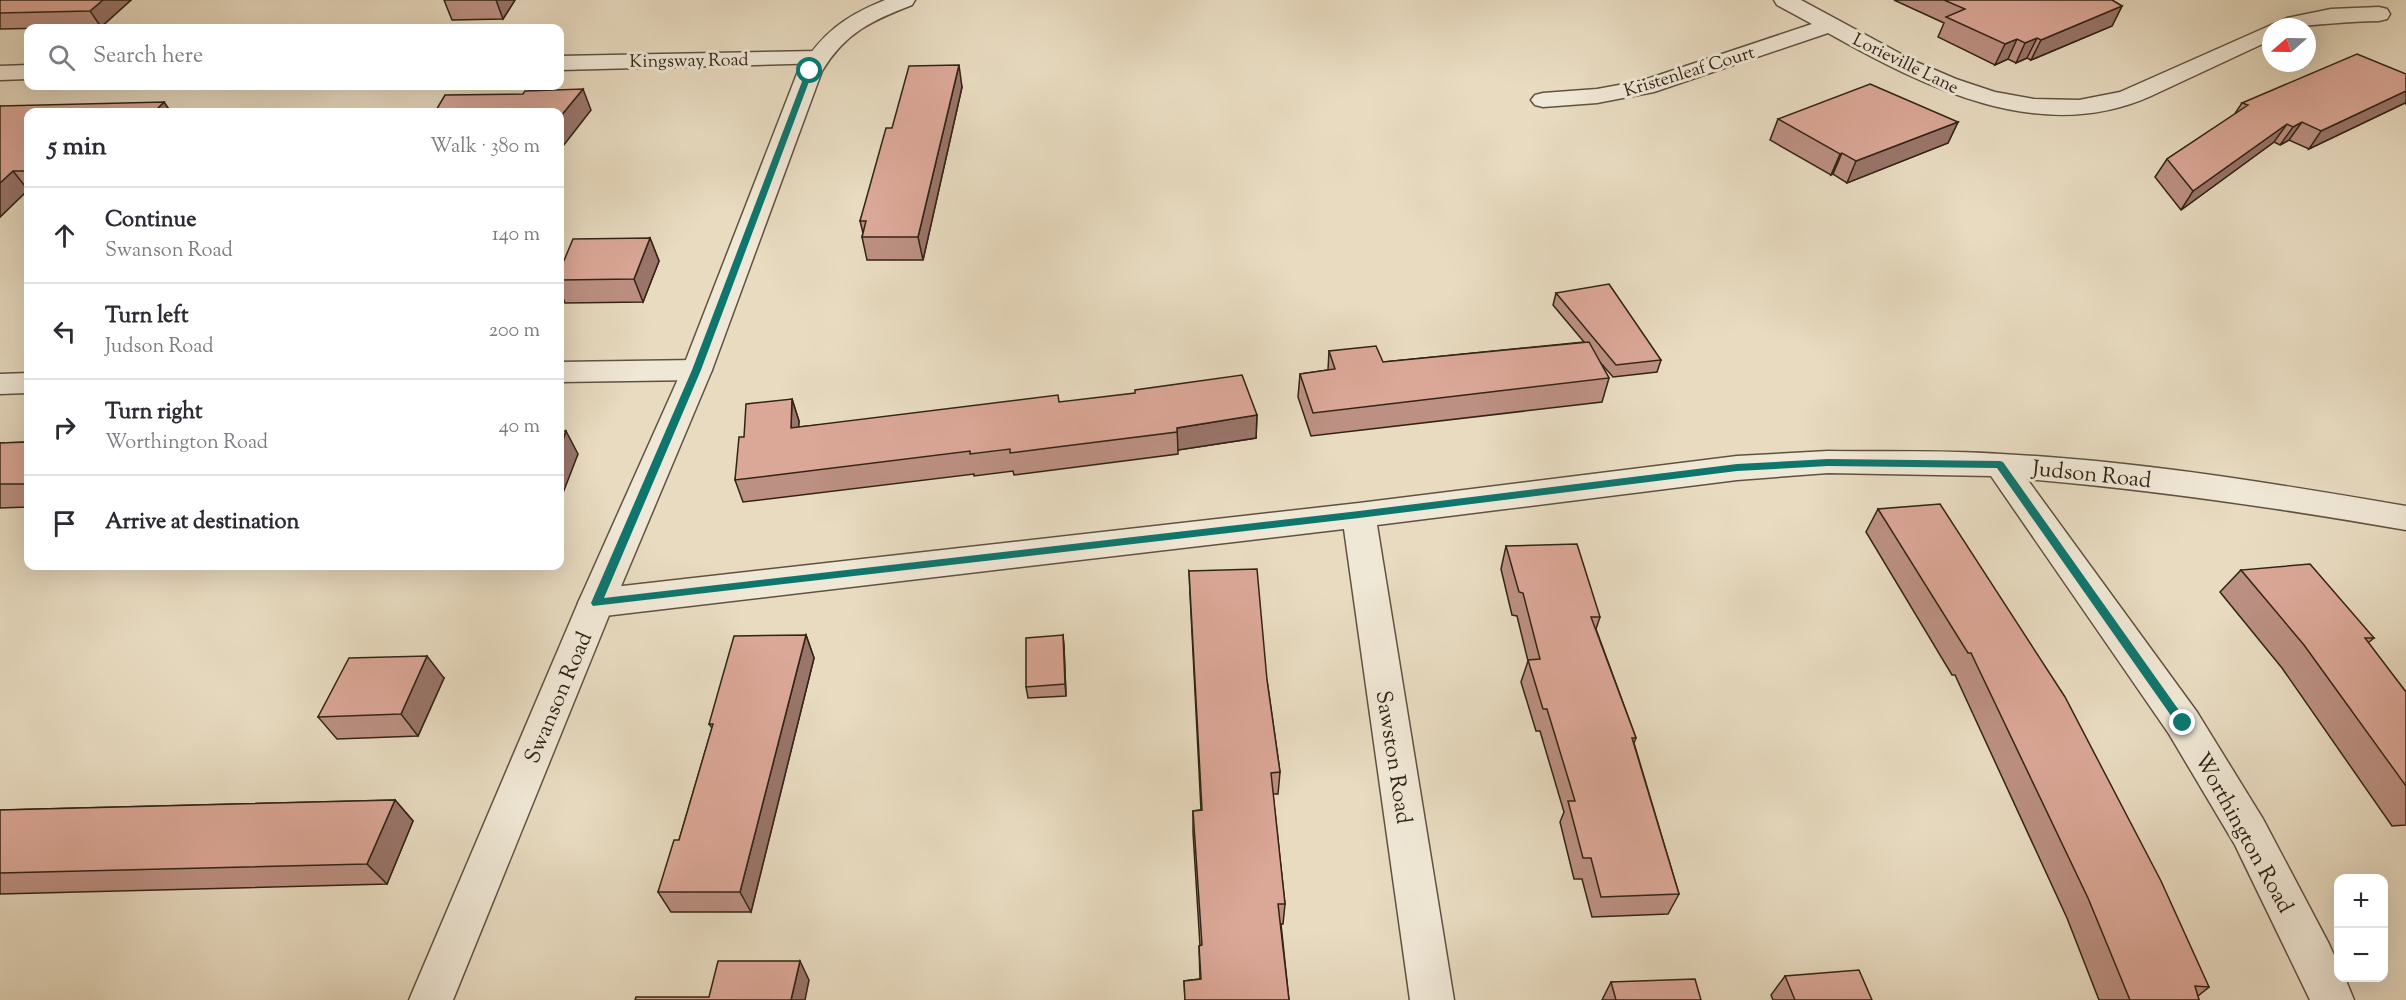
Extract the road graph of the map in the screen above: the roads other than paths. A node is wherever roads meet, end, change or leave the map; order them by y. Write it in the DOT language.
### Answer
graph roads {
  1 [pos="904,0"];
  2 [pos="1785,0"];
  3 [pos="2379,14"];
  4 [pos="2314,18"];
  5 [pos="1831,25"];
  6 [pos="2262,37"];
  7 [pos="818,58"];
  8 [pos="564,63"];
  9 [pos="24,72"];
  10 [pos="0,73"];
  11 [pos="1543,100"];
  12 [pos="697,370"];
  13 [pos="564,372"];
  14 [pos="24,383"];
  15 [pos="0,384"];
  16 [pos="2000,465"];
  17 [pos="1359,515"];
  18 [pos="2406,518"];
  19 [pos="596,603"];
  20 [pos="431,1000"];
  21 [pos="1432,1000"];
  22 [pos="2332,1000"];
  1 -- 7 [label="street, Swanson Road"];
  2 -- 5 [label="street, Lorieville Lane"];
  3 -- 4 [label="street"];
  5 -- 6 [label="street, Lorieville Lane"];
  5 -- 11 [label="street, Kristenleaf Court"];
  7 -- 8 [label="street, Kingsway Road"];
  7 -- 12 [label="street, Swanson Road"];
  9 -- 10 [label="street"];
  12 -- 13 [label="street"];
  12 -- 19 [label="street, Swanson Road"];
  14 -- 15 [label="street"];
  16 -- 17 [label="street, Judson Road"];
  16 -- 18 [label="street, Judson Road"];
  16 -- 22 [label="street, Worthington Road"];
  17 -- 19 [label="street, Judson Road"];
  17 -- 21 [label="street, Sawston Road"];
  19 -- 20 [label="street, Swanson Road"];
}
